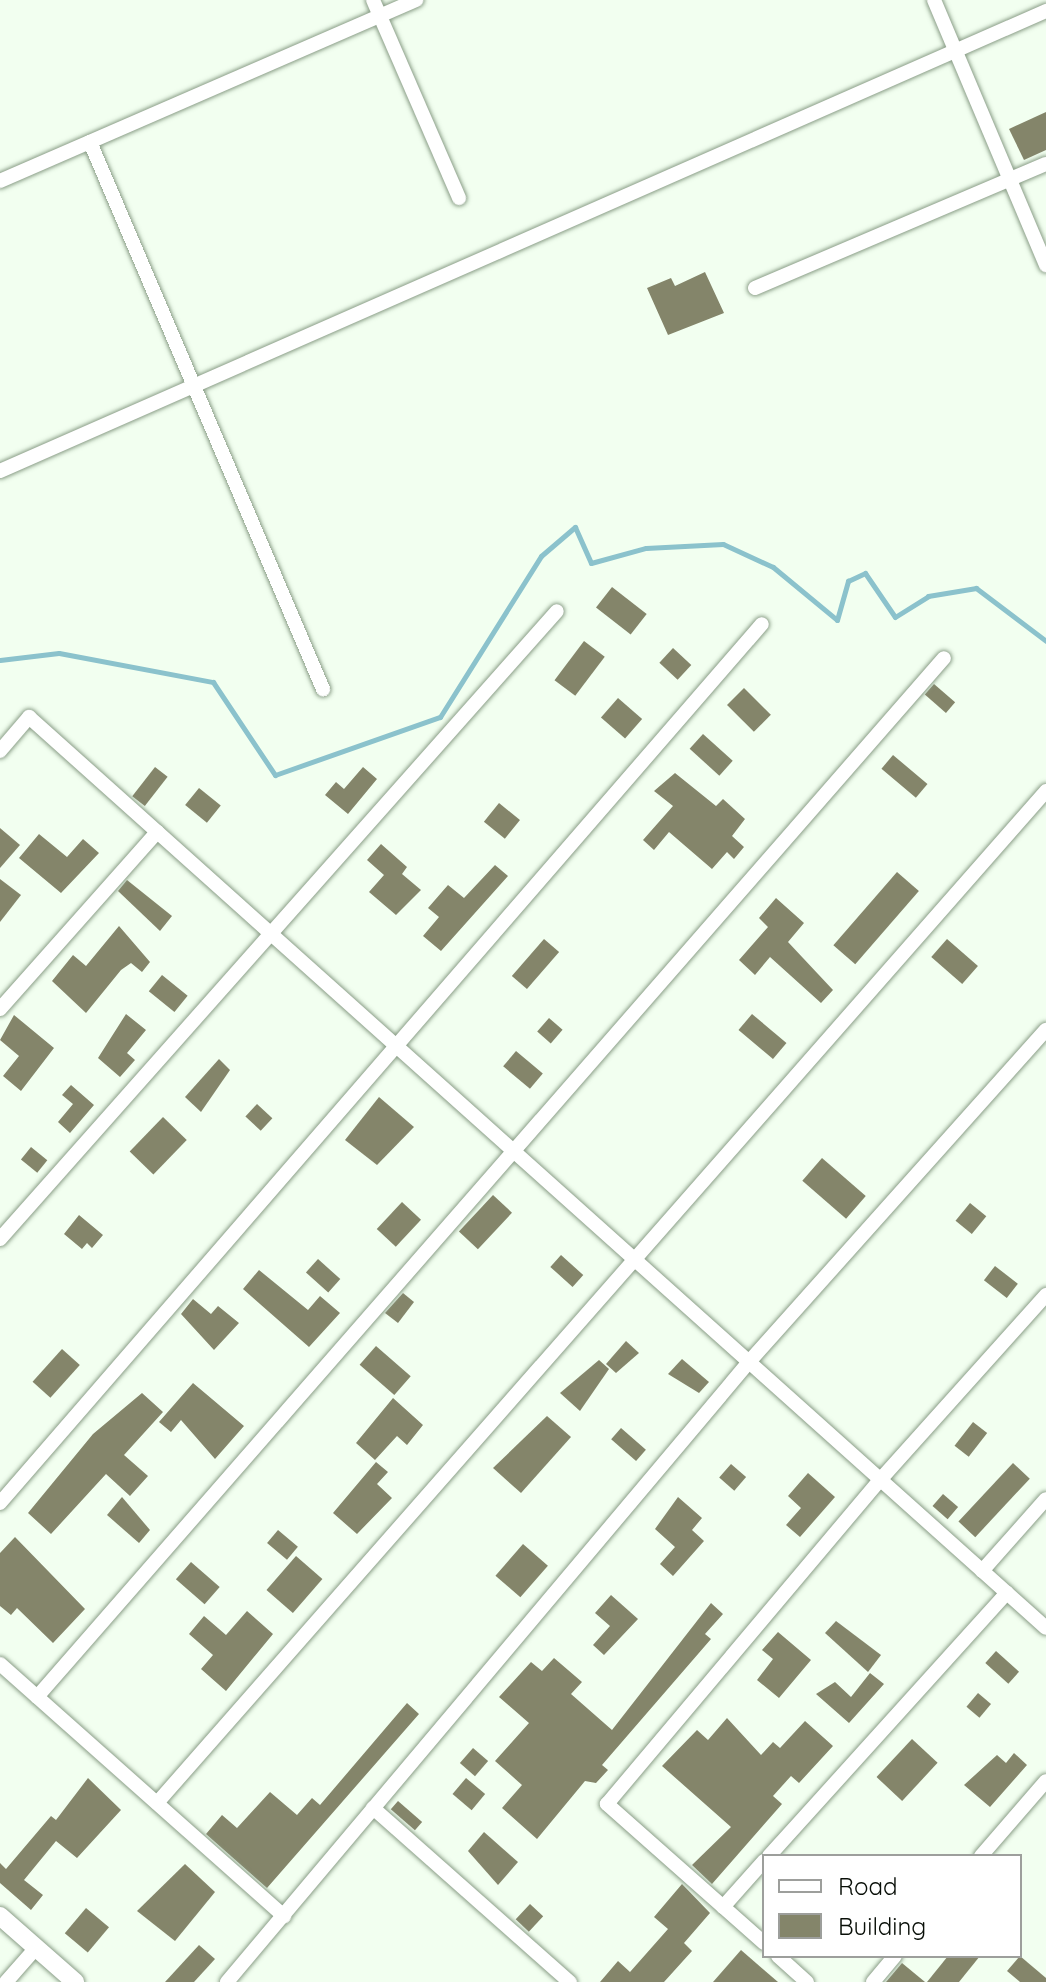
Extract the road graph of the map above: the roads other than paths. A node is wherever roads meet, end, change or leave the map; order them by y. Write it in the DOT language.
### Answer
graph roads {
  1 [pos="373,0"];
  2 [pos="416,0"];
  3 [pos="934,0"];
  4 [pos="1046,11"];
  5 [pos="380,16"];
  6 [pos="955,51"];
  7 [pos="90,142"];
  8 [pos="1046,164"];
  9 [pos="1010,179"];
  10 [pos="0,181"];
  11 [pos="459,198"];
  12 [pos="1046,265"];
  13 [pos="755,288"];
  14 [pos="194,385"];
  15 [pos="0,471"];
  16 [pos="557,611"];
  17 [pos="762,624"];
  18 [pos="944,658"];
  19 [pos="323,689"];
  20 [pos="0,751"];
  21 [pos="1046,791"];
  22 [pos="157,832"];
  23 [pos="273,936"];
  24 [pos="0,1009"];
  25 [pos="1046,1030"];
  26 [pos="396,1046"];
  27 [pos="517,1153"];
  28 [pos="0,1239"];
  29 [pos="630,1258"];
  30 [pos="1046,1295"];
  31 [pos="748,1363"];
  32 [pos="880,1480"];
  33 [pos="1046,1499"];
  34 [pos="0,1503"];
  35 [pos="982,1571"];
  36 [pos="1007,1593"];
  37 [pos="1046,1628"];
  38 [pos="0,1664"];
  39 [pos="37,1697"];
  40 [pos="1046,1781"];
  41 [pos="157,1803"];
  42 [pos="373,1808"];
  43 [pos="771,1854"];
  44 [pos="983,1854"];
  45 [pos="762,1863"];
  46 [pos="723,1907"];
  47 [pos="0,1916"];
  48 [pos="284,1916"];
  49 [pos="762,1941"];
  50 [pos="36,1948"];
  51 [pos="780,1958"];
  52 [pos="893,1958"];
  53 [pos="6,1982"];
  54 [pos="75,1982"];
  55 [pos="227,1982"];
  56 [pos="570,1982"];
  57 [pos="807,1982"];
  58 [pos="873,1982"];
  1 -- 5 [label="street"];
  2 -- 5 [label="street"];
  3 -- 6 [label="street"];
  4 -- 6 [label="street"];
  5 -- 7 [label="street"];
  5 -- 11 [label="street"];
  6 -- 9 [label="street"];
  6 -- 14 [label="street"];
  7 -- 10 [label="street"];
  7 -- 14 [label="street"];
  8 -- 9 [label="street"];
  9 -- 12 [label="street"];
  9 -- 13 [label="street"];
  14 -- 15 [label="street"];
  14 -- 19 [label="street"];
  16 -- 23 [label="street"];
  17 -- 26 [label="street"];
  18 -- 27 [label="street"];
  20 -- 22 [label="street"];
  21 -- 29 [label="street"];
  22 -- 23 [label="street"];
  22 -- 24 [label="street"];
  23 -- 26 [label="street"];
  23 -- 28 [label="street"];
  25 -- 31 [label="street"];
  26 -- 27 [label="street"];
  26 -- 34 [label="street"];
  27 -- 29 [label="street"];
  27 -- 39 [label="street"];
  29 -- 31 [label="street"];
  29 -- 41 [label="street"];
  30 -- 32 [label="street"];
  31 -- 32 [label="street"];
  31 -- 42 [label="street"];
  32 -- 35 [label="street"];
  32 -- 46 [label="street"];
  33 -- 35 [label="street"];
  35 -- 36 [label="street"];
  36 -- 37 [label="street"];
  36 -- 43 [label="street"];
  38 -- 39 [label="street"];
  39 -- 41 [label="street"];
  40 -- 44 [label="street"];
  41 -- 48 [label="street"];
  42 -- 48 [label="street"];
  42 -- 56 [label="street"];
  45 -- 46 [label="street"];
  46 -- 49 [label="street"];
  47 -- 50 [label="street"];
  48 -- 55 [label="street"];
  50 -- 53 [label="street"];
  50 -- 54 [label="street"];
  51 -- 57 [label="street"];
  52 -- 58 [label="street"];
}
